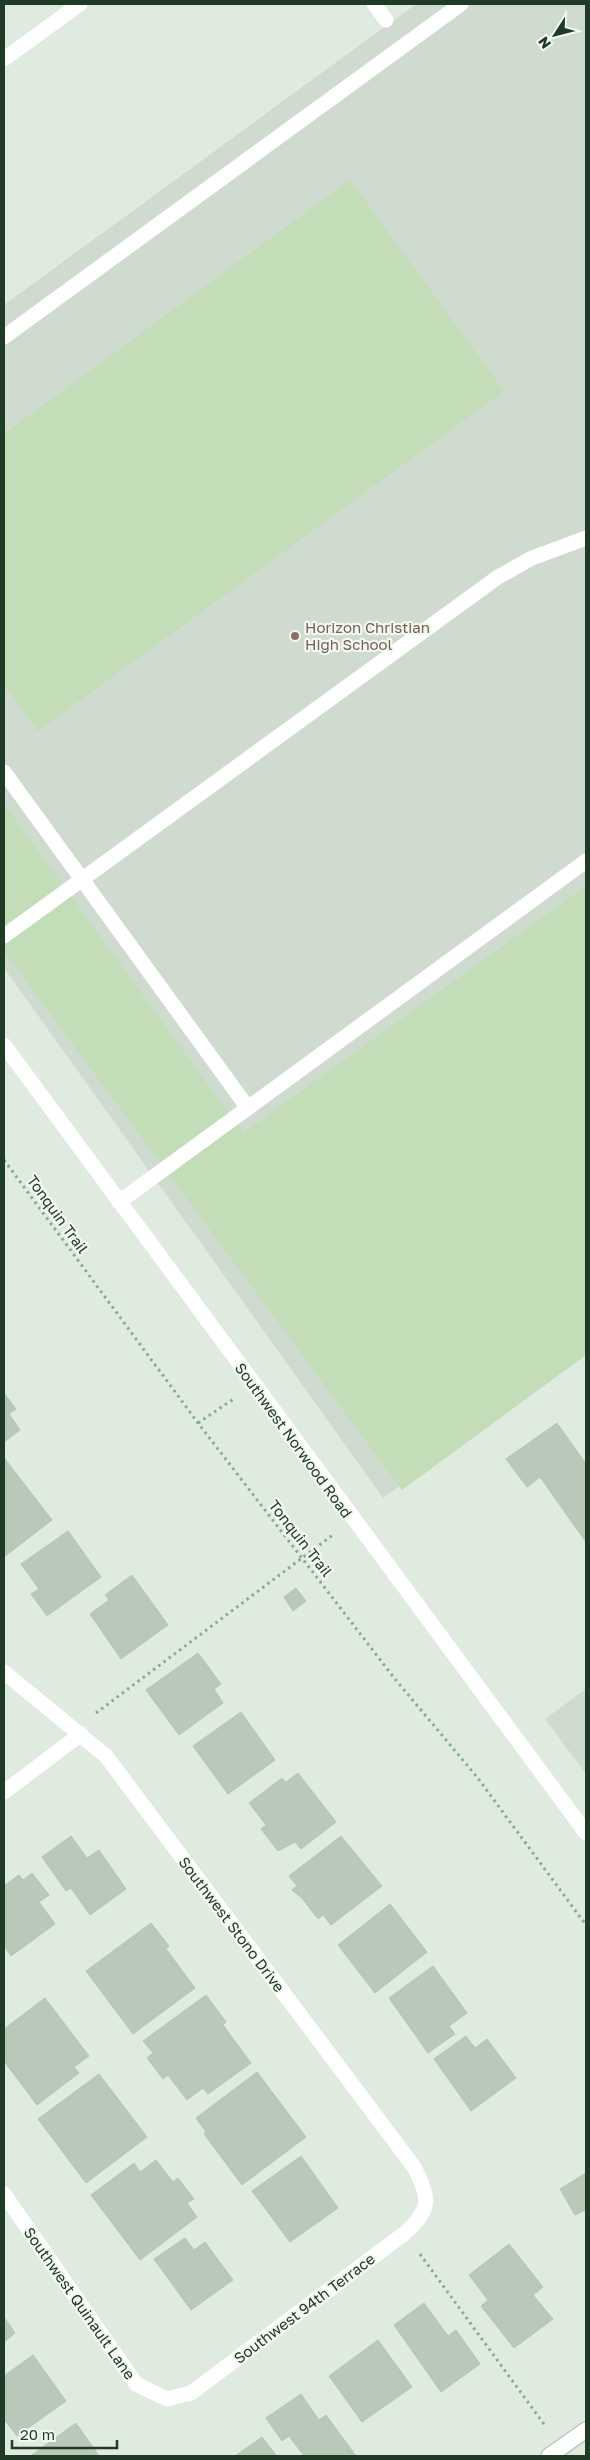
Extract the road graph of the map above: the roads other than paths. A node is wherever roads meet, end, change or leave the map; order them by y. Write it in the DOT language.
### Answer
graph roads {
  1 [pos="80,4"];
  2 [pos="374,4"];
  3 [pos="461,4"];
  4 [pos="386,20"];
  5 [pos="4,59"];
  6 [pos="4,337"];
  7 [pos="586,538"];
  8 [pos="4,772"];
  9 [pos="586,861"];
  10 [pos="82,879"];
  11 [pos="4,936"];
  12 [pos="4,1045"];
  13 [pos="248,1108"];
  14 [pos="119,1202"];
  15 [pos="4,1672"];
  16 [pos="80,1734"];
  17 [pos="4,1792"];
  18 [pos="586,1833"];
  19 [pos="4,2194"];
  20 [pos="428,2202"];
  21 [pos="167,2399"];
  22 [pos="586,2430"];
  23 [pos="555,2452"];
  1 -- 5 [label="street"];
  2 -- 4 [label="street"];
  3 -- 6 [label="street"];
  7 -- 10 [label="street"];
  8 -- 10 [label="street"];
  9 -- 13 [label="street"];
  10 -- 11 [label="street"];
  10 -- 13 [label="street"];
  12 -- 14 [label="street, Southwest Norwood Road"];
  13 -- 14 [label="street"];
  14 -- 18 [label="street, Southwest Norwood Road"];
  15 -- 16 [label="street, Southwest Stono Drive"];
  16 -- 17 [label="street"];
  16 -- 20 [label="street, Southwest Stono Drive"];
  19 -- 21 [label="street, Southwest Quinault Lane"];
  20 -- 21 [label="street, Southwest 94th Terrace"];
  22 -- 23 [label="street"];
}
